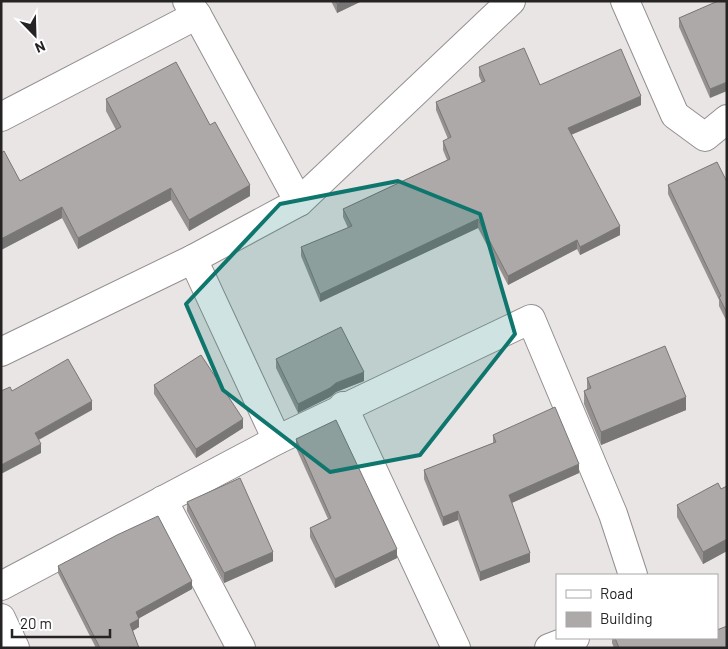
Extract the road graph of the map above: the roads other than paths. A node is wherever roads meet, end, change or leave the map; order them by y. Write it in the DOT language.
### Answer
graph roads {
  1 [pos="511,1"];
  2 [pos="625,1"];
  3 [pos="192,8"];
  4 [pos="1,117"];
  5 [pos="727,119"];
  6 [pos="300,202"];
  7 [pos="193,259"];
  8 [pos="1,352"];
  9 [pos="343,406"];
  10 [pos="277,440"];
  11 [pos="163,500"];
  12 [pos="633,574"];
  13 [pos="1,586"];
  14 [pos="1,618"];
  15 [pos="572,639"];
  16 [pos="15,648"];
  17 [pos="241,648"];
  18 [pos="456,648"];
  19 [pos="549,648"];
  1 -- 6 [label="street"];
  2 -- 5 [label="street"];
  3 -- 4 [label="street"];
  3 -- 6 [label="street"];
  6 -- 7 [label="street"];
  7 -- 8 [label="street"];
  7 -- 10 [label="street"];
  9 -- 10 [label="street"];
  9 -- 12 [label="street"];
  9 -- 18 [label="street"];
  10 -- 11 [label="street"];
  11 -- 13 [label="street"];
  11 -- 17 [label="street"];
  14 -- 16 [label="street"];
  15 -- 19 [label="street"];
}
